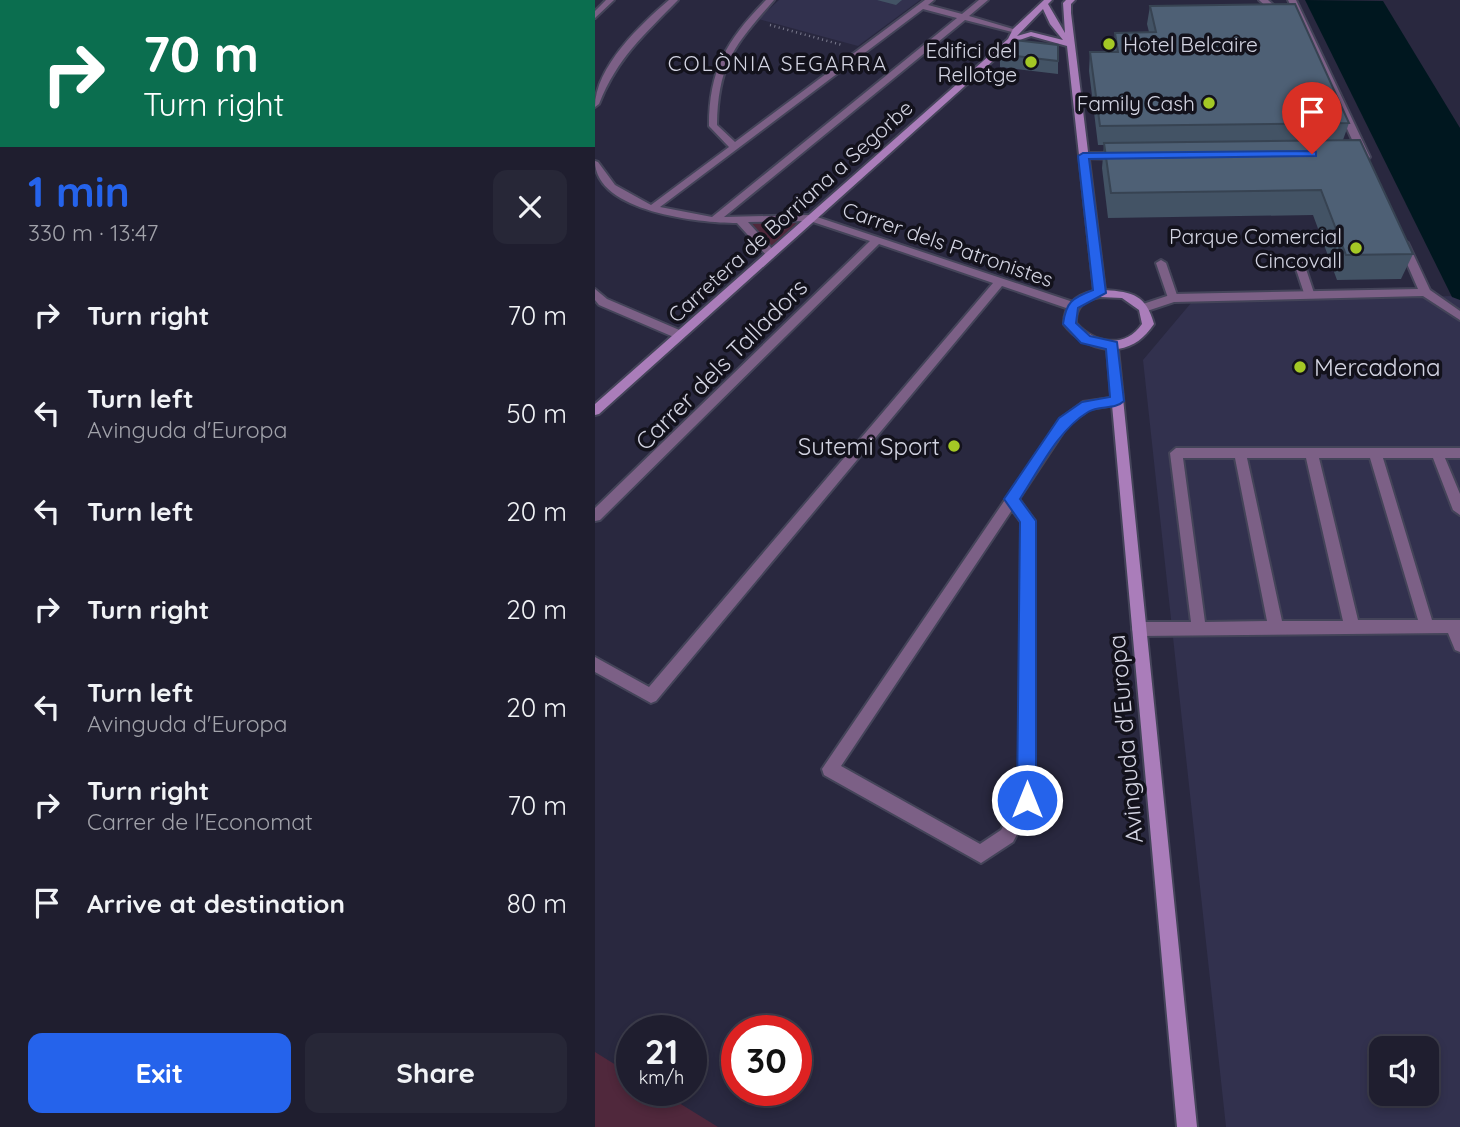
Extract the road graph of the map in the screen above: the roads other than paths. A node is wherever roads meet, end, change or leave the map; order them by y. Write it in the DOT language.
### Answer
graph roads {
  1 [pos="611,0"];
  2 [pos="674,0"];
  3 [pos="770,0"];
  4 [pos="984,0"];
  5 [pos="1072,0"];
  6 [pos="1263,0"];
  7 [pos="1292,0"];
  8 [pos="1046,2"];
  9 [pos="926,3"];
  10 [pos="1067,13"];
  11 [pos="595,16"];
  12 [pos="963,17"];
  13 [pos="1279,23"];
  14 [pos="1053,24"];
  15 [pos="1031,34"];
  16 [pos="1014,35"];
  17 [pos="1072,45"];
  18 [pos="1301,49"];
  19 [pos="1316,49"];
  20 [pos="595,104"];
  21 [pos="1355,134"];
  22 [pos="1339,135"];
  23 [pos="733,146"];
  24 [pos="1350,153"];
  25 [pos="1363,153"];
  26 [pos="1136,155"];
  27 [pos="1083,156"];
  28 [pos="595,164"];
  29 [pos="1369,166"];
  30 [pos="652,209"];
  31 [pos="739,219"];
  32 [pos="811,219"];
  33 [pos="714,220"];
  34 [pos="1397,229"];
  35 [pos="876,241"];
  36 [pos="771,254"];
  37 [pos="1298,260"];
  38 [pos="1161,263"];
  39 [pos="999,283"];
  40 [pos="1425,292"];
  41 [pos="1100,293"];
  42 [pos="1309,293"];
  43 [pos="1173,298"];
  44 [pos="598,301"];
  45 [pos="1072,306"];
  46 [pos="1143,307"];
  47 [pos="1460,316"];
  48 [pos="680,335"];
  49 [pos="1112,345"];
  50 [pos="1117,401"];
  51 [pos="595,411"];
  52 [pos="1240,453"];
  53 [pos="1311,453"];
  54 [pos="1375,453"];
  55 [pos="1437,453"];
  56 [pos="1460,453"];
  57 [pos="1012,499"];
  58 [pos="1460,510"];
  59 [pos="595,516"];
  60 [pos="1427,626"];
  61 [pos="1457,626"];
  62 [pos="1352,627"];
  63 [pos="1276,628"];
  64 [pos="1139,629"];
  65 [pos="1199,629"];
  66 [pos="1460,645"];
  67 [pos="595,664"];
  68 [pos="1187,1127"];
  1 -- 11 [label="street"];
  2 -- 20 [label="street"];
  3 -- 23 [label="street"];
  4 -- 12 [label="street"];
  5 -- 10 [label="main road"];
  6 -- 13 [label="street"];
  7 -- 19 [label="street"];
  8 -- 14 [label="main road"];
  8 -- 16 [label="main road, Carretera de Borriana a Segorbe"];
  9 -- 12 [label="street"];
  9 -- 23 [label="street"];
  10 -- 14 [label="main road"];
  10 -- 17 [label="main road"];
  12 -- 16 [label="street"];
  12 -- 33 [label="street"];
  14 -- 15 [label="main road"];
  14 -- 17 [label="main road"];
  15 -- 16 [label="main road"];
  15 -- 17 [label="main road"];
  16 -- 32 [label="main road, Carretera de Borriana a Segorbe"];
  17 -- 27 [label="main road"];
  18 -- 19 [label="street"];
  19 -- 21 [label="street"];
  21 -- 22 [label="street"];
  21 -- 25 [label="street"];
  23 -- 30 [label="street"];
  24 -- 25 [label="street"];
  25 -- 29 [label="street"];
  26 -- 27 [label="street"];
  27 -- 41 [label="main road"];
  28 -- 30 [label="street, Carrer dels Patronistes"];
  30 -- 33 [label="street, Carrer dels Patronistes"];
  31 -- 32 [label="street, Carrer dels Patronistes"];
  31 -- 33 [label="street, Carrer dels Patronistes"];
  31 -- 36 [label="street"];
  32 -- 35 [label="street, Carrer dels Patronistes"];
  32 -- 36 [label="main road, Carretera de Borriana a Segorbe"];
  34 -- 40 [label="street"];
  35 -- 39 [label="street, Carrer dels Patronistes"];
  35 -- 59 [label="street, Carrer dels Talladors"];
  36 -- 48 [label="main road, Carretera de Borriana a Segorbe"];
  37 -- 42 [label="street"];
  38 -- 43 [label="street"];
  39 -- 45 [label="street, Carrer dels Patronistes"];
  39 -- 67 [label="street"];
  40 -- 42 [label="street"];
  40 -- 47 [label="street"];
  41 -- 45 [label="main road"];
  41 -- 46 [label="main road"];
  42 -- 43 [label="street"];
  43 -- 46 [label="street"];
  44 -- 48 [label="street"];
  45 -- 49 [label="main road"];
  46 -- 49 [label="main road"];
  48 -- 51 [label="main road, Carretera de Borriana a Segorbe"];
  49 -- 50 [label="main road, Avinguda d'Europa"];
  50 -- 57 [label="street"];
  50 -- 64 [label="main road, Avinguda d'Europa"];
  52 -- 53 [label="street"];
  52 -- 63 [label="street"];
  52 -- 65 [label="street"];
  53 -- 54 [label="street"];
  53 -- 62 [label="street"];
  54 -- 55 [label="street"];
  54 -- 60 [label="street"];
  55 -- 56 [label="street"];
  55 -- 58 [label="street"];
  57 -- 57 [label="street"];
  60 -- 61 [label="street"];
  60 -- 62 [label="street"];
  61 -- 66 [label="street"];
  62 -- 63 [label="street"];
  63 -- 65 [label="street"];
  64 -- 65 [label="street"];
  64 -- 68 [label="main road, Avinguda d'Europa"];
}
